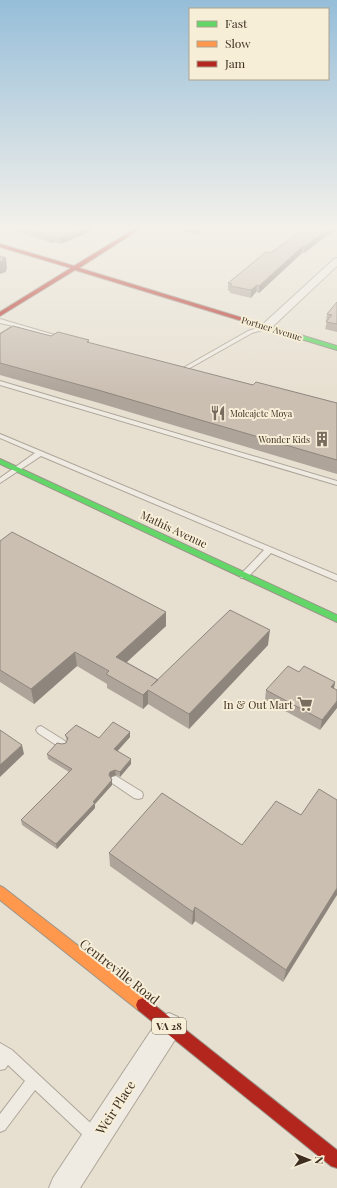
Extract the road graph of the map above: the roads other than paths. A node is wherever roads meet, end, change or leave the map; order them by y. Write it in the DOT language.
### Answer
graph roads {
  1 [pos="51,282"];
  2 [pos="122,282"];
  3 [pos="315,282"];
  4 [pos="0,314"];
  5 [pos="0,321"];
  6 [pos="17,325"];
  7 [pos="266,327"];
  8 [pos="0,336"];
  9 [pos="69,340"];
  10 [pos="337,348"];
  11 [pos="179,367"];
  12 [pos="186,368"];
  13 [pos="194,370"];
  14 [pos="0,383"];
  15 [pos="0,436"];
  16 [pos="40,454"];
  17 [pos="0,461"];
  18 [pos="18,469"];
  19 [pos="0,481"];
  20 [pos="337,483"];
  21 [pos="269,550"];
  22 [pos="244,576"];
  23 [pos="337,578"];
  24 [pos="337,619"];
  25 [pos="41,730"];
  26 [pos="62,744"];
  27 [pos="116,780"];
  28 [pos="138,794"];
  29 [pos="0,892"];
  30 [pos="169,1026"];
  31 [pos="2,1056"];
  32 [pos="34,1080"];
  33 [pos="0,1125"];
  34 [pos="95,1137"];
  35 [pos="337,1160"];
  36 [pos="63,1188"];
  1 -- 4 [label="main road"];
  2 -- 7 [label="main road, Portner Avenue"];
  3 -- 7 [label="street"];
  5 -- 6 [label="lane"];
  6 -- 8 [label="lane"];
  6 -- 9 [label="lane"];
  7 -- 10 [label="main road, Portner Avenue"];
  7 -- 12 [label="lane"];
  11 -- 12 [label="lane"];
  12 -- 13 [label="lane"];
  14 -- 20 [label="lane"];
  15 -- 16 [label="lane"];
  16 -- 18 [label="lane"];
  16 -- 21 [label="lane"];
  17 -- 18 [label="main road, Mathis Avenue"];
  18 -- 19 [label="lane"];
  18 -- 22 [label="main road, Mathis Avenue"];
  21 -- 22 [label="lane"];
  21 -- 23 [label="lane"];
  22 -- 24 [label="main road, Mathis Avenue"];
  25 -- 26 [label="lane"];
  27 -- 28 [label="lane"];
  29 -- 30 [label="main road, Centreville Road / VA 28"];
  30 -- 34 [label="street, Weir Place"];
  30 -- 35 [label="main road, Centreville Road / VA 28"];
  31 -- 32 [label="lane"];
  32 -- 33 [label="lane"];
  32 -- 34 [label="lane"];
  34 -- 36 [label="street, Weir Place"];
}
